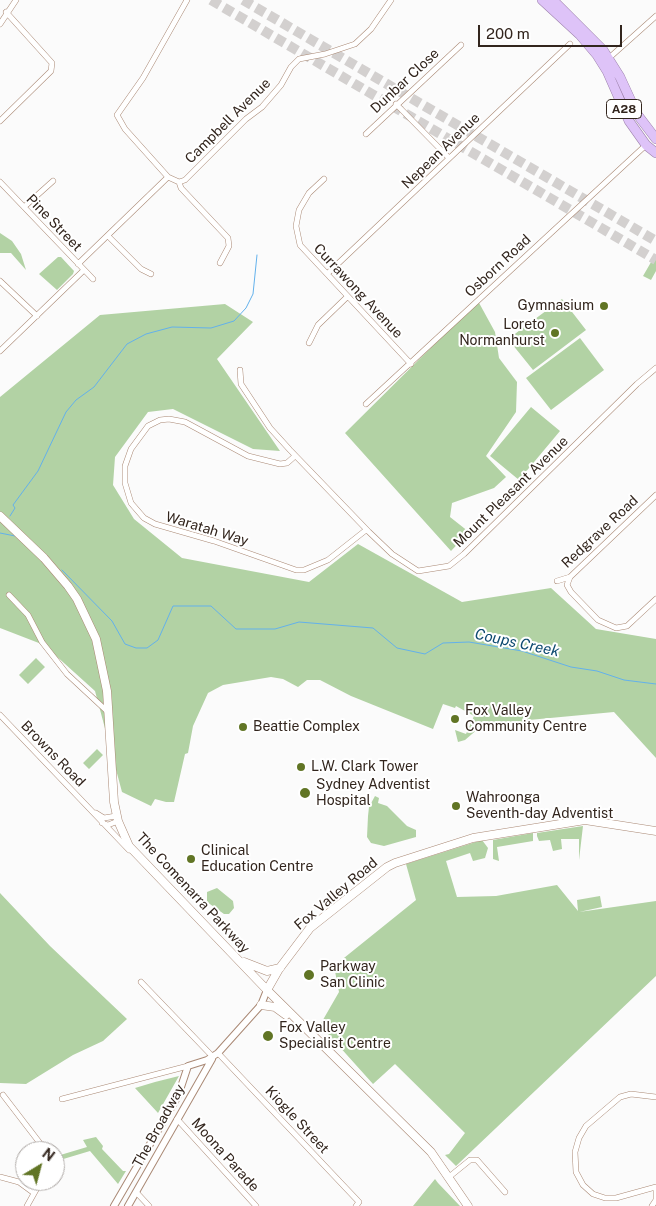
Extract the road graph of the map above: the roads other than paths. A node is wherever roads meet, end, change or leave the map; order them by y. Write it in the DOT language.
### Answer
graph roads {
  1 [pos="16,0"];
  2 [pos="187,0"];
  3 [pos="391,0"];
  4 [pos="542,0"];
  5 [pos="553,0"];
  6 [pos="6,12"];
  7 [pos="656,16"];
  8 [pos="0,24"];
  9 [pos="570,44"];
  10 [pos="461,45"];
  11 [pos="609,58"];
  12 [pos="396,104"];
  13 [pos="0,121"];
  14 [pos="366,134"];
  15 [pos="656,138"];
  16 [pos="646,145"];
  17 [pos="656,153"];
  18 [pos="449,158"];
  19 [pos="168,177"];
  20 [pos="324,179"];
  21 [pos="53,180"];
  22 [pos="0,182"];
  23 [pos="179,182"];
  24 [pos="24,208"];
  25 [pos="108,236"];
  26 [pos="220,263"];
  27 [pos="78,264"];
  28 [pos="84,270"];
  29 [pos="151,274"];
  30 [pos="327,274"];
  31 [pos="93,279"];
  32 [pos="0,281"];
  33 [pos="347,297"];
  34 [pos="37,316"];
  35 [pos="309,343"];
  36 [pos="0,351"];
  37 [pos="411,364"];
  38 [pos="656,368"];
  39 [pos="240,370"];
  40 [pos="366,404"];
  41 [pos="295,456"];
  42 [pos="656,495"];
  43 [pos="0,516"];
  44 [pos="366,530"];
  45 [pos="570,578"];
  46 [pos="557,581"];
  47 [pos="9,595"];
  48 [pos="656,599"];
  49 [pos="109,714"];
  50 [pos="0,715"];
  51 [pos="89,808"];
  52 [pos="117,819"];
  53 [pos="102,823"];
  54 [pos="656,831"];
  55 [pos="142,861"];
  56 [pos="233,954"];
  57 [pos="281,966"];
  58 [pos="141,982"];
  59 [pos="267,990"];
  60 [pos="261,1005"];
  61 [pos="306,1029"];
  62 [pos="215,1056"];
  63 [pos="188,1066"];
  64 [pos="3,1095"];
  65 [pos="656,1097"];
  66 [pos="62,1099"];
  67 [pos="177,1119"];
  68 [pos="38,1141"];
  69 [pos="0,1177"];
  70 [pos="449,1177"];
  71 [pos="656,1189"];
  72 [pos="136,1192"];
  73 [pos="505,1192"];
  74 [pos="34,1193"];
  75 [pos="357,1204"];
  76 [pos="27,1206"];
  77 [pos="114,1206"];
  78 [pos="128,1206"];
  79 [pos="149,1206"];
  80 [pos="256,1206"];
  81 [pos="468,1206"];
  82 [pos="652,1206"];
  1 -- 6 [label="street"];
  2 -- 19 [label="street"];
  3 -- 23 [label="street, Campbell Avenue"];
  4 -- 16 [label="highway, A28"];
  5 -- 11 [label="highway, A28"];
  6 -- 8 [label="street"];
  6 -- 13 [label="street"];
  7 -- 11 [label="street"];
  9 -- 18 [label="street, Nepean Avenue"];
  10 -- 12 [label="street, Dunbar Close"];
  11 -- 15 [label="highway, A28"];
  12 -- 14 [label="street, Dunbar Close"];
  12 -- 18 [label="street"];
  15 -- 16 [label="street"];
  16 -- 17 [label="highway, A28"];
  16 -- 37 [label="street, Osborn Road"];
  18 -- 30 [label="street, Nepean Avenue"];
  19 -- 23 [label="street"];
  19 -- 25 [label="street"];
  20 -- 30 [label="street, Currawong Avenue"];
  21 -- 24 [label="street"];
  22 -- 24 [label="street, Pine Street"];
  23 -- 26 [label="street"];
  24 -- 27 [label="street, Pine Street"];
  25 -- 27 [label="street"];
  25 -- 29 [label="street"];
  27 -- 28 [label="street, Pine Street"];
  28 -- 31 [label="street, Pine Street"];
  28 -- 34 [label="street"];
  30 -- 33 [label="street, Currawong Avenue"];
  32 -- 34 [label="street"];
  33 -- 35 [label="street"];
  33 -- 37 [label="street, Currawong Avenue"];
  34 -- 36 [label="street"];
  37 -- 40 [label="street, Osborn Road"];
  38 -- 44 [label="street, Mount Pleasant Avenue"];
  39 -- 41 [label="street, Mount Pleasant Avenue"];
  41 -- 44 [label="street, Mount Pleasant Avenue"];
  41 -- 44 [label="street, Waratah Way"];
  42 -- 45 [label="street, Redgrave Road"];
  43 -- 49 [label="main road, The Comenarra Parkway"];
  45 -- 46 [label="street, Redgrave Road"];
  45 -- 48 [label="street"];
  47 -- 49 [label="street"];
  49 -- 52 [label="main road, The Comenarra Parkway"];
  50 -- 51 [label="street, Browns Road"];
  51 -- 52 [label="street, Browns Road"];
  51 -- 53 [label="street, Browns Road"];
  52 -- 53 [label="street"];
  52 -- 55 [label="main road, The Comenarra Parkway"];
  53 -- 55 [label="street, Browns Road"];
  54 -- 57 [label="main road, Fox Valley Road"];
  55 -- 56 [label="main road, The Comenarra Parkway"];
  56 -- 57 [label="main road"];
  56 -- 59 [label="main road, The Comenarra Parkway"];
  57 -- 59 [label="main road, Fox Valley Road"];
  58 -- 62 [label="street, Kiogle Street"];
  59 -- 60 [label="street, Fox Valley Road"];
  59 -- 61 [label="main road, The Comenarra Parkway"];
  60 -- 61 [label="main road"];
  60 -- 62 [label="street, Fox Valley Road"];
  61 -- 70 [label="main road, The Comenarra Parkway"];
  62 -- 63 [label="street, Fox Valley Road"];
  62 -- 67 [label="street, The Broadway"];
  62 -- 75 [label="street, Kiogle Street"];
  63 -- 66 [label="street, Fox Valley Road"];
  63 -- 77 [label="street, The Broadway"];
  64 -- 68 [label="street"];
  65 -- 71 [label="street"];
  67 -- 72 [label="street, The Broadway"];
  67 -- 80 [label="street, Moona Parade"];
  69 -- 74 [label="street"];
  70 -- 73 [label="street"];
  70 -- 81 [label="main road, The Comenarra Parkway"];
  71 -- 82 [label="street"];
  72 -- 78 [label="street, The Broadway"];
  72 -- 79 [label="street"];
  74 -- 76 [label="street"];
}
